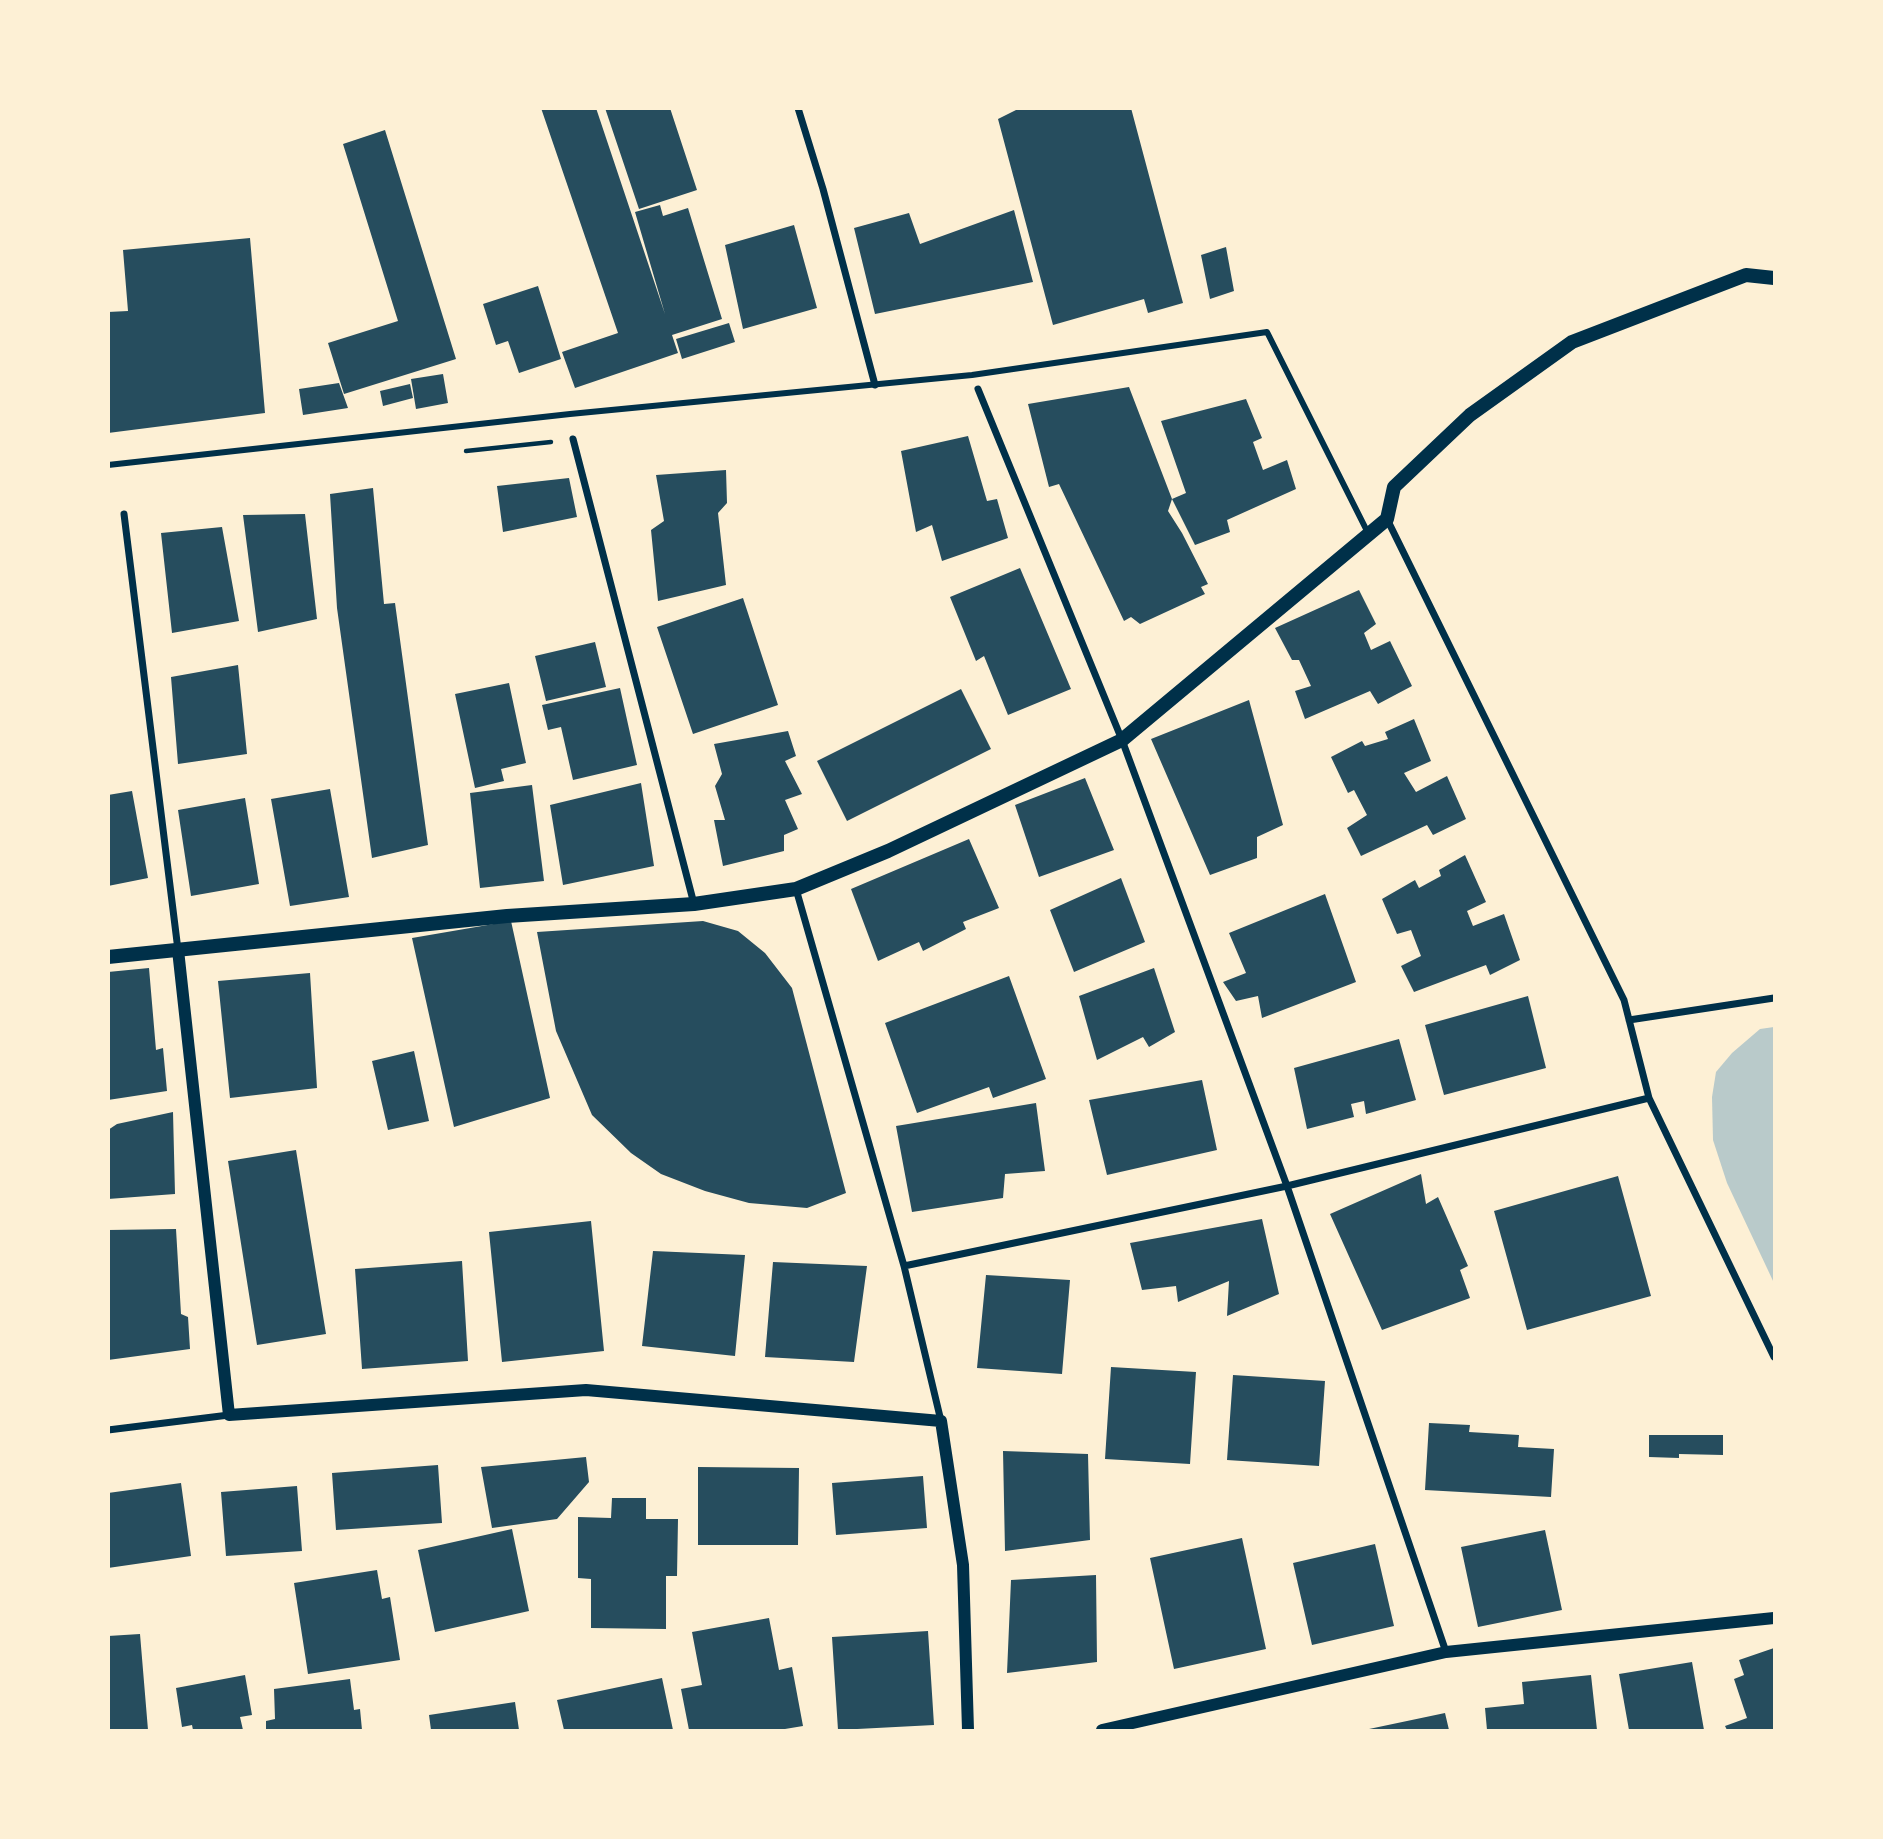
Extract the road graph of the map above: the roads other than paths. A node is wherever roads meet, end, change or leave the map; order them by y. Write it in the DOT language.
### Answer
graph roads {
  1 [pos="798,108"];
  2 [pos="1774,278"];
  3 [pos="875,385"];
  4 [pos="978,389"];
  5 [pos="573,439"];
  6 [pos="108,465"];
  7 [pos="124,514"];
  8 [pos="1387,519"];
  9 [pos="1369,534"];
  10 [pos="1122,740"];
  11 [pos="796,889"];
  12 [pos="694,904"];
  13 [pos="178,950"];
  14 [pos="108,957"];
  15 [pos="1774,998"];
  16 [pos="1629,1020"];
  17 [pos="1650,1098"];
  18 [pos="1287,1186"];
  19 [pos="904,1266"];
  20 [pos="1774,1357"];
  21 [pos="229,1415"];
  22 [pos="941,1420"];
  23 [pos="108,1430"];
  24 [pos="1774,1618"];
  25 [pos="1446,1652"];
  26 [pos="968,1731"];
  27 [pos="1102,1731"];
  1 -- 3 [label="street"];
  2 -- 8 [label="main road"];
  3 -- 6 [label="street"];
  3 -- 9 [label="street"];
  4 -- 10 [label="street"];
  5 -- 12 [label="street"];
  7 -- 13 [label="street"];
  8 -- 9 [label="main road"];
  8 -- 16 [label="street"];
  9 -- 10 [label="main road"];
  10 -- 11 [label="main road"];
  10 -- 18 [label="street"];
  11 -- 12 [label="main road"];
  11 -- 19 [label="street"];
  12 -- 13 [label="main road"];
  13 -- 14 [label="main road"];
  13 -- 21 [label="street"];
  15 -- 16 [label="street"];
  16 -- 17 [label="street"];
  17 -- 18 [label="street"];
  17 -- 20 [label="street"];
  18 -- 19 [label="street"];
  18 -- 25 [label="street"];
  19 -- 22 [label="street"];
  21 -- 22 [label="street"];
  21 -- 23 [label="street"];
  22 -- 26 [label="street"];
  24 -- 25 [label="street"];
  25 -- 27 [label="street"];
}
